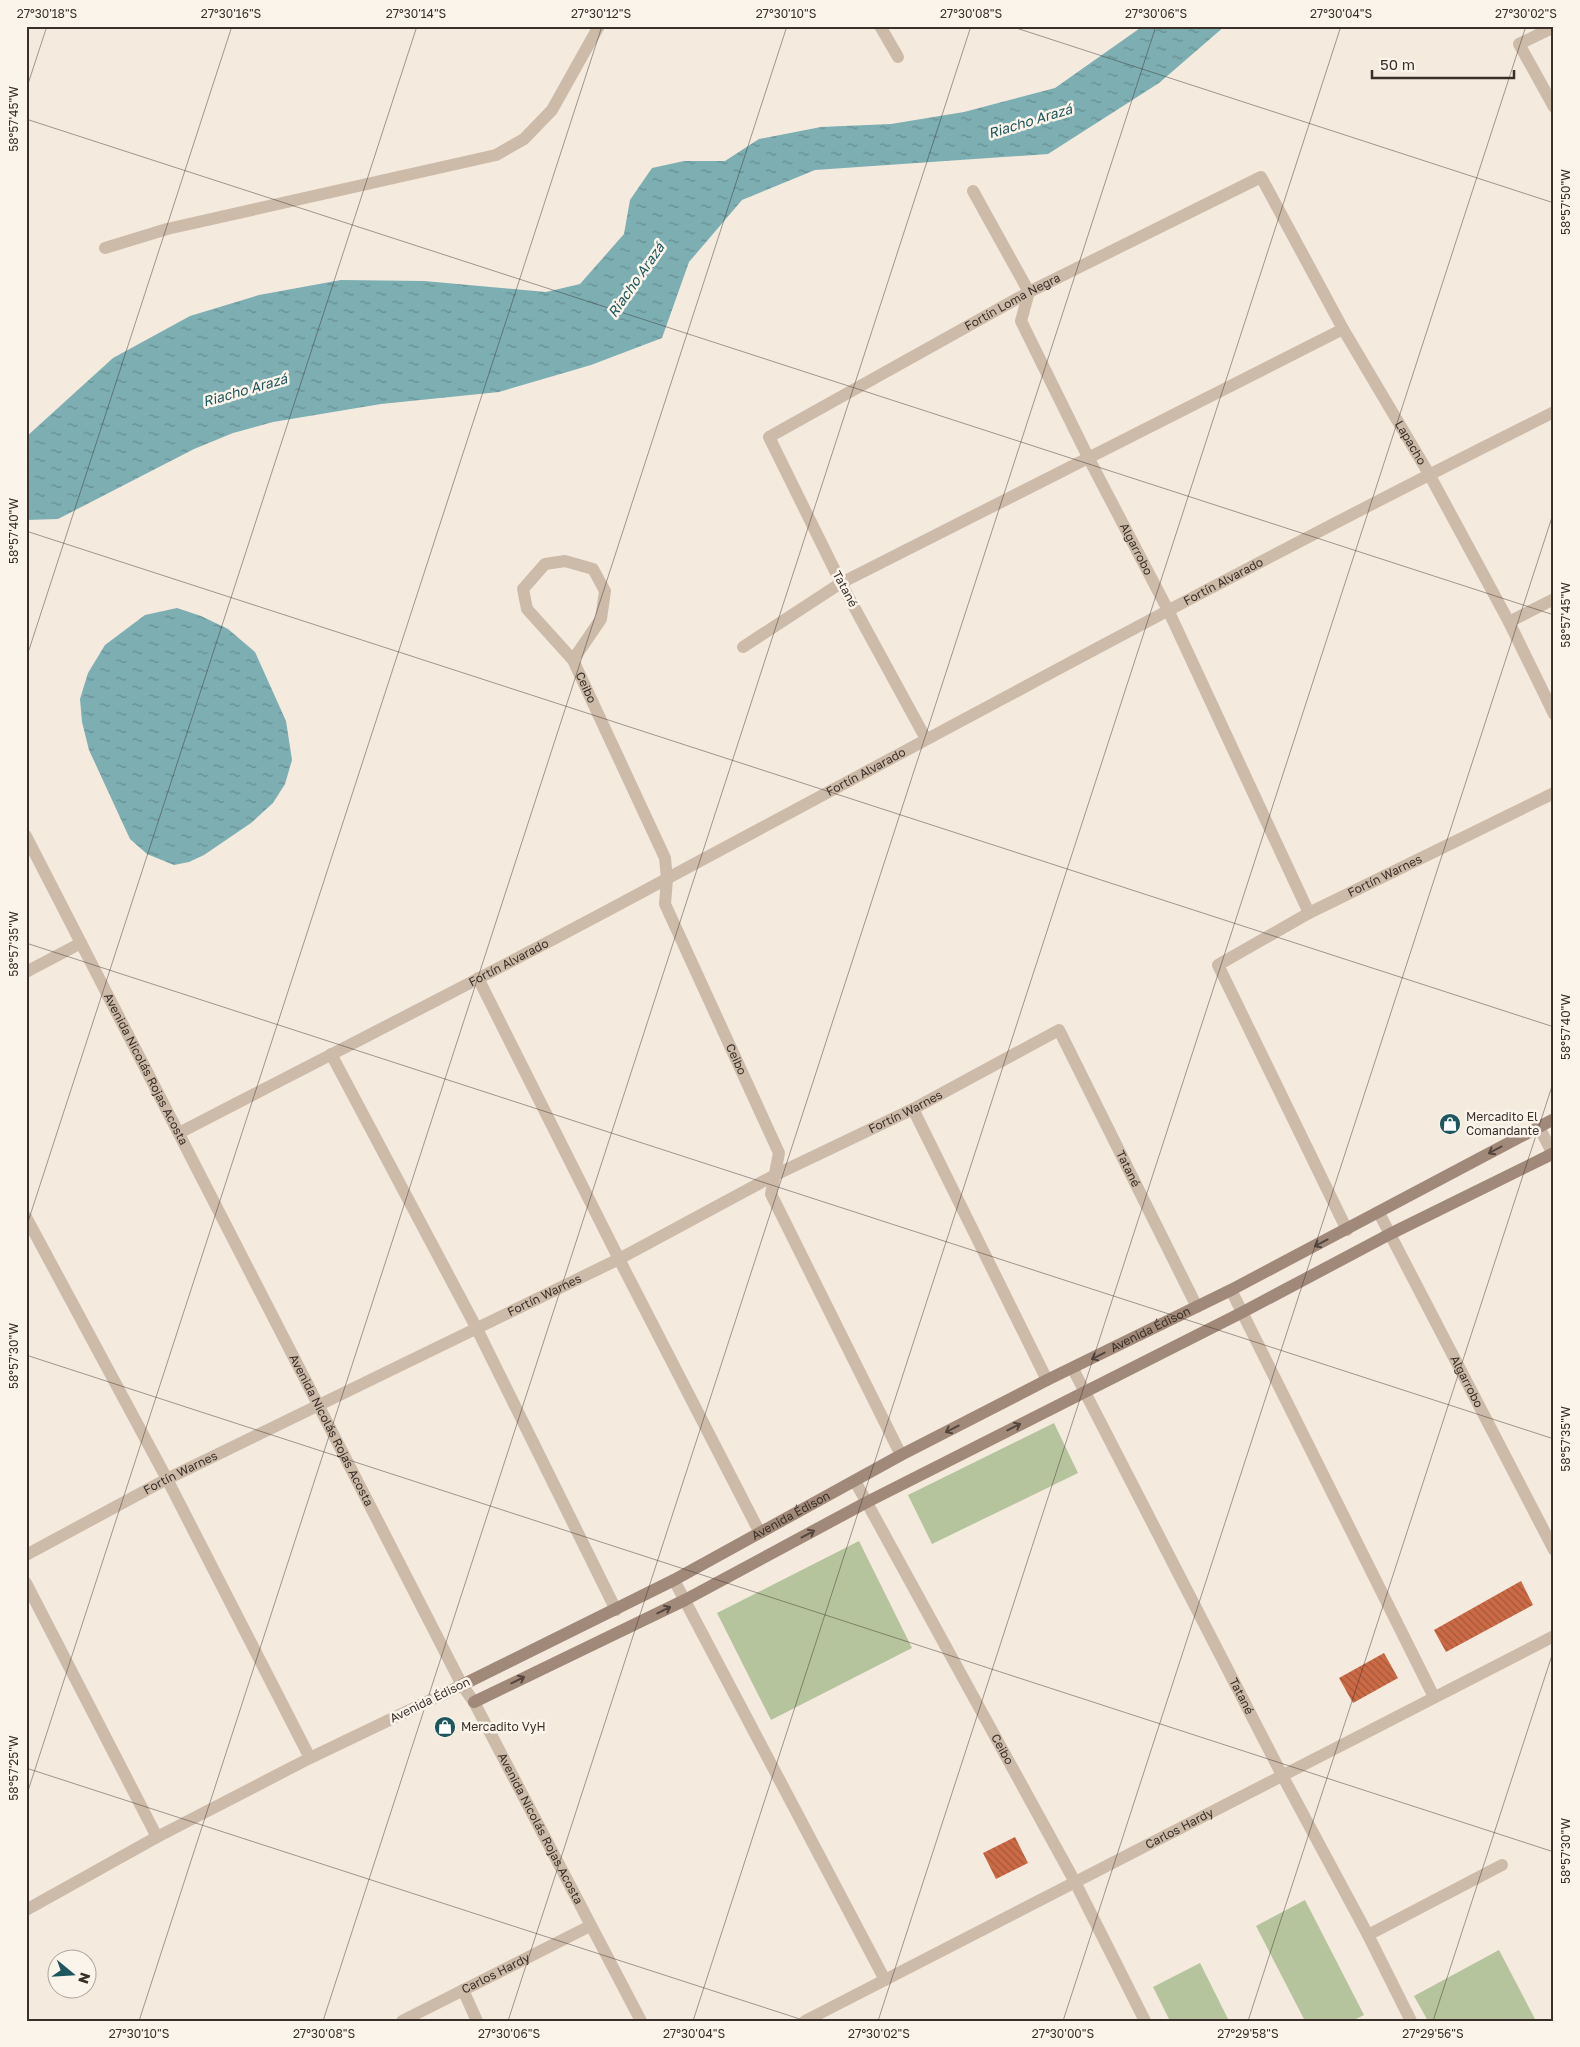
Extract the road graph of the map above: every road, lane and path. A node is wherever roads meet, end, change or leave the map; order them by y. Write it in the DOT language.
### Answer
graph roads {
  1 [pos="599,26"];
  2 [pos="880,26"];
  3 [pos="1554,28"];
  4 [pos="898,57"];
  5 [pos="1554,107"];
  6 [pos="1261,177"];
  7 [pos="973,191"];
  8 [pos="105,248"];
  9 [pos="1029,292"];
  10 [pos="1343,329"];
  11 [pos="1554,412"];
  12 [pos="769,437"];
  13 [pos="1088,457"];
  14 [pos="1428,474"];
  15 [pos="841,583"];
  16 [pos="1554,599"];
  17 [pos="1169,612"];
  18 [pos="1509,622"];
  19 [pos="743,647"];
  20 [pos="573,660"];
  21 [pos="1554,714"];
  22 [pos="926,740"];
  23 [pos="1554,793"];
  24 [pos="26,836"];
  25 [pos="667,879"];
  26 [pos="1309,913"];
  27 [pos="81,943"];
  28 [pos="26,972"];
  29 [pos="478,978"];
  30 [pos="1059,1030"];
  31 [pos="331,1054"];
  32 [pos="913,1109"];
  33 [pos="1554,1119"];
  34 [pos="1539,1127"];
  35 [pos="179,1132"];
  36 [pos="1553,1154"];
  37 [pos="775,1175"];
  38 [pos="1379,1213"];
  39 [pos="26,1217"];
  40 [pos="1347,1230"];
  41 [pos="1390,1234"];
  42 [pos="619,1259"];
  43 [pos="1230,1290"];
  44 [pos="1196,1307"];
  45 [pos="1241,1313"];
  46 [pos="477,1329"];
  47 [pos="1073,1369"];
  48 [pos="1047,1380"];
  49 [pos="1084,1391"];
  50 [pos="318,1404"];
  51 [pos="901,1455"];
  52 [pos="167,1479"];
  53 [pos="855,1481"];
  54 [pos="867,1502"];
  55 [pos="760,1533"];
  56 [pos="1554,1550"];
  57 [pos="26,1555"];
  58 [pos="674,1580"];
  59 [pos="26,1583"];
  60 [pos="685,1600"];
  61 [pos="616,1610"];
  62 [pos="1554,1636"];
  63 [pos="462,1685"];
  64 [pos="1434,1697"];
  65 [pos="474,1702"];
  66 [pos="310,1758"];
  67 [pos="1282,1775"];
  68 [pos="157,1838"];
  69 [pos="1502,1866"];
  70 [pos="1074,1882"];
  71 [pos="26,1910"];
  72 [pos="590,1926"];
  73 [pos="1368,1935"];
  74 [pos="885,1980"];
  75 [pos="463,1990"];
  76 [pos="402,2021"];
  77 [pos="477,2021"];
  78 [pos="641,2021"];
  79 [pos="805,2021"];
  80 [pos="1145,2021"];
  81 [pos="1411,2021"];
  1 -- 8 [label="street"];
  2 -- 4 [label="street"];
  3 -- 5 [label="street"];
  6 -- 9 [label="street, Fortín Loma Negra"];
  6 -- 10 [label="street, Lapacho"];
  7 -- 9 [label="street"];
  9 -- 12 [label="street, Fortín Loma Negra"];
  9 -- 13 [label="street, Algarrobo"];
  10 -- 13 [label="street"];
  10 -- 14 [label="street, Lapacho"];
  11 -- 14 [label="street, Fortín Alvarado"];
  12 -- 15 [label="street, Tatané"];
  13 -- 15 [label="street"];
  13 -- 17 [label="street, Algarrobo"];
  14 -- 17 [label="street, Fortín Alvarado"];
  14 -- 18 [label="street, Lapacho"];
  15 -- 19 [label="street"];
  15 -- 22 [label="street, Tatané"];
  16 -- 18 [label="street"];
  17 -- 22 [label="street, Fortín Alvarado"];
  17 -- 26 [label="street, Algarrobo"];
  18 -- 21 [label="street, Lapacho"];
  20 -- 20 [label="street, Ceibo"];
  20 -- 25 [label="street, Ceibo"];
  22 -- 25 [label="street, Fortín Alvarado"];
  23 -- 26 [label="street, Fortín Warnes"];
  24 -- 27 [label="street, Avenida Nicolás Rojas Acosta"];
  25 -- 29 [label="street, Fortín Alvarado"];
  25 -- 37 [label="street, Ceibo"];
  26 -- 40 [label="street, Fortín Warnes"];
  27 -- 28 [label="street"];
  27 -- 35 [label="street, Avenida Nicolás Rojas Acosta"];
  29 -- 31 [label="street, Fortín Alvarado"];
  29 -- 42 [label="street"];
  30 -- 32 [label="street, Fortín Warnes"];
  30 -- 44 [label="street, Tatané"];
  31 -- 35 [label="street, Fortín Alvarado"];
  31 -- 46 [label="street"];
  32 -- 37 [label="street, Fortín Warnes"];
  32 -- 48 [label="street"];
  33 -- 34 [label="main road, Avenida Édison"];
  34 -- 36 [label="street"];
  34 -- 38 [label="main road, Avenida Édison, one-way"];
  35 -- 50 [label="street, Avenida Nicolás Rojas Acosta"];
  36 -- 41 [label="main road, Avenida Édison"];
  37 -- 42 [label="street, Fortín Warnes"];
  37 -- 51 [label="street, Ceibo"];
  38 -- 40 [label="main road, Avenida Édison"];
  38 -- 41 [label="street, Algarrobo"];
  39 -- 52 [label="street"];
  40 -- 43 [label="main road, Avenida Édison, one-way"];
  41 -- 45 [label="main road, Avenida Édison"];
  41 -- 56 [label="street, Algarrobo"];
  42 -- 46 [label="street, Fortín Warnes"];
  42 -- 55 [label="street"];
  43 -- 44 [label="main road, Avenida Édison"];
  43 -- 45 [label="street"];
  44 -- 47 [label="main road, Avenida Édison, one-way"];
  45 -- 49 [label="main road, Avenida Édison"];
  45 -- 64 [label="street"];
  46 -- 50 [label="street, Fortín Warnes"];
  46 -- 61 [label="street"];
  47 -- 48 [label="main road, Avenida Édison"];
  47 -- 49 [label="street, Tatané"];
  48 -- 51 [label="main road, Avenida Édison, one-way"];
  54 -- 49 [label="main road, Avenida Édison, one-way"];
  49 -- 67 [label="street, Tatané"];
  50 -- 52 [label="street, Fortín Warnes"];
  50 -- 63 [label="street, Avenida Nicolás Rojas Acosta"];
  51 -- 53 [label="main road, Avenida Édison"];
  52 -- 57 [label="street, Fortín Warnes"];
  52 -- 66 [label="street"];
  53 -- 54 [label="street, Ceibo"];
  53 -- 55 [label="main road, Avenida Édison"];
  60 -- 54 [label="main road, Avenida Édison, one-way"];
  54 -- 70 [label="street, Ceibo"];
  55 -- 58 [label="main road, Avenida Édison"];
  58 -- 60 [label="street"];
  58 -- 61 [label="main road, Avenida Édison"];
  59 -- 68 [label="street"];
  65 -- 60 [label="main road, Avenida Édison, one-way"];
  60 -- 74 [label="street"];
  61 -- 63 [label="main road, Avenida Édison"];
  62 -- 64 [label="street, Carlos Hardy"];
  63 -- 65 [label="street, Avenida Nicolás Rojas Acosta"];
  63 -- 66 [label="street, Avenida Édison"];
  64 -- 67 [label="street, Carlos Hardy"];
  65 -- 72 [label="street, Avenida Nicolás Rojas Acosta"];
  66 -- 68 [label="street, Avenida Édison"];
  67 -- 70 [label="street, Carlos Hardy"];
  67 -- 73 [label="street, Tatané"];
  68 -- 71 [label="street, Avenida Édison"];
  69 -- 73 [label="street"];
  70 -- 74 [label="street, Carlos Hardy"];
  70 -- 80 [label="street, Ceibo"];
  72 -- 75 [label="street, Carlos Hardy"];
  72 -- 78 [label="street, Avenida Nicolás Rojas Acosta"];
  73 -- 81 [label="street, Tatané"];
  74 -- 79 [label="street, Carlos Hardy"];
  75 -- 76 [label="street, Carlos Hardy"];
  75 -- 77 [label="street"];
}
